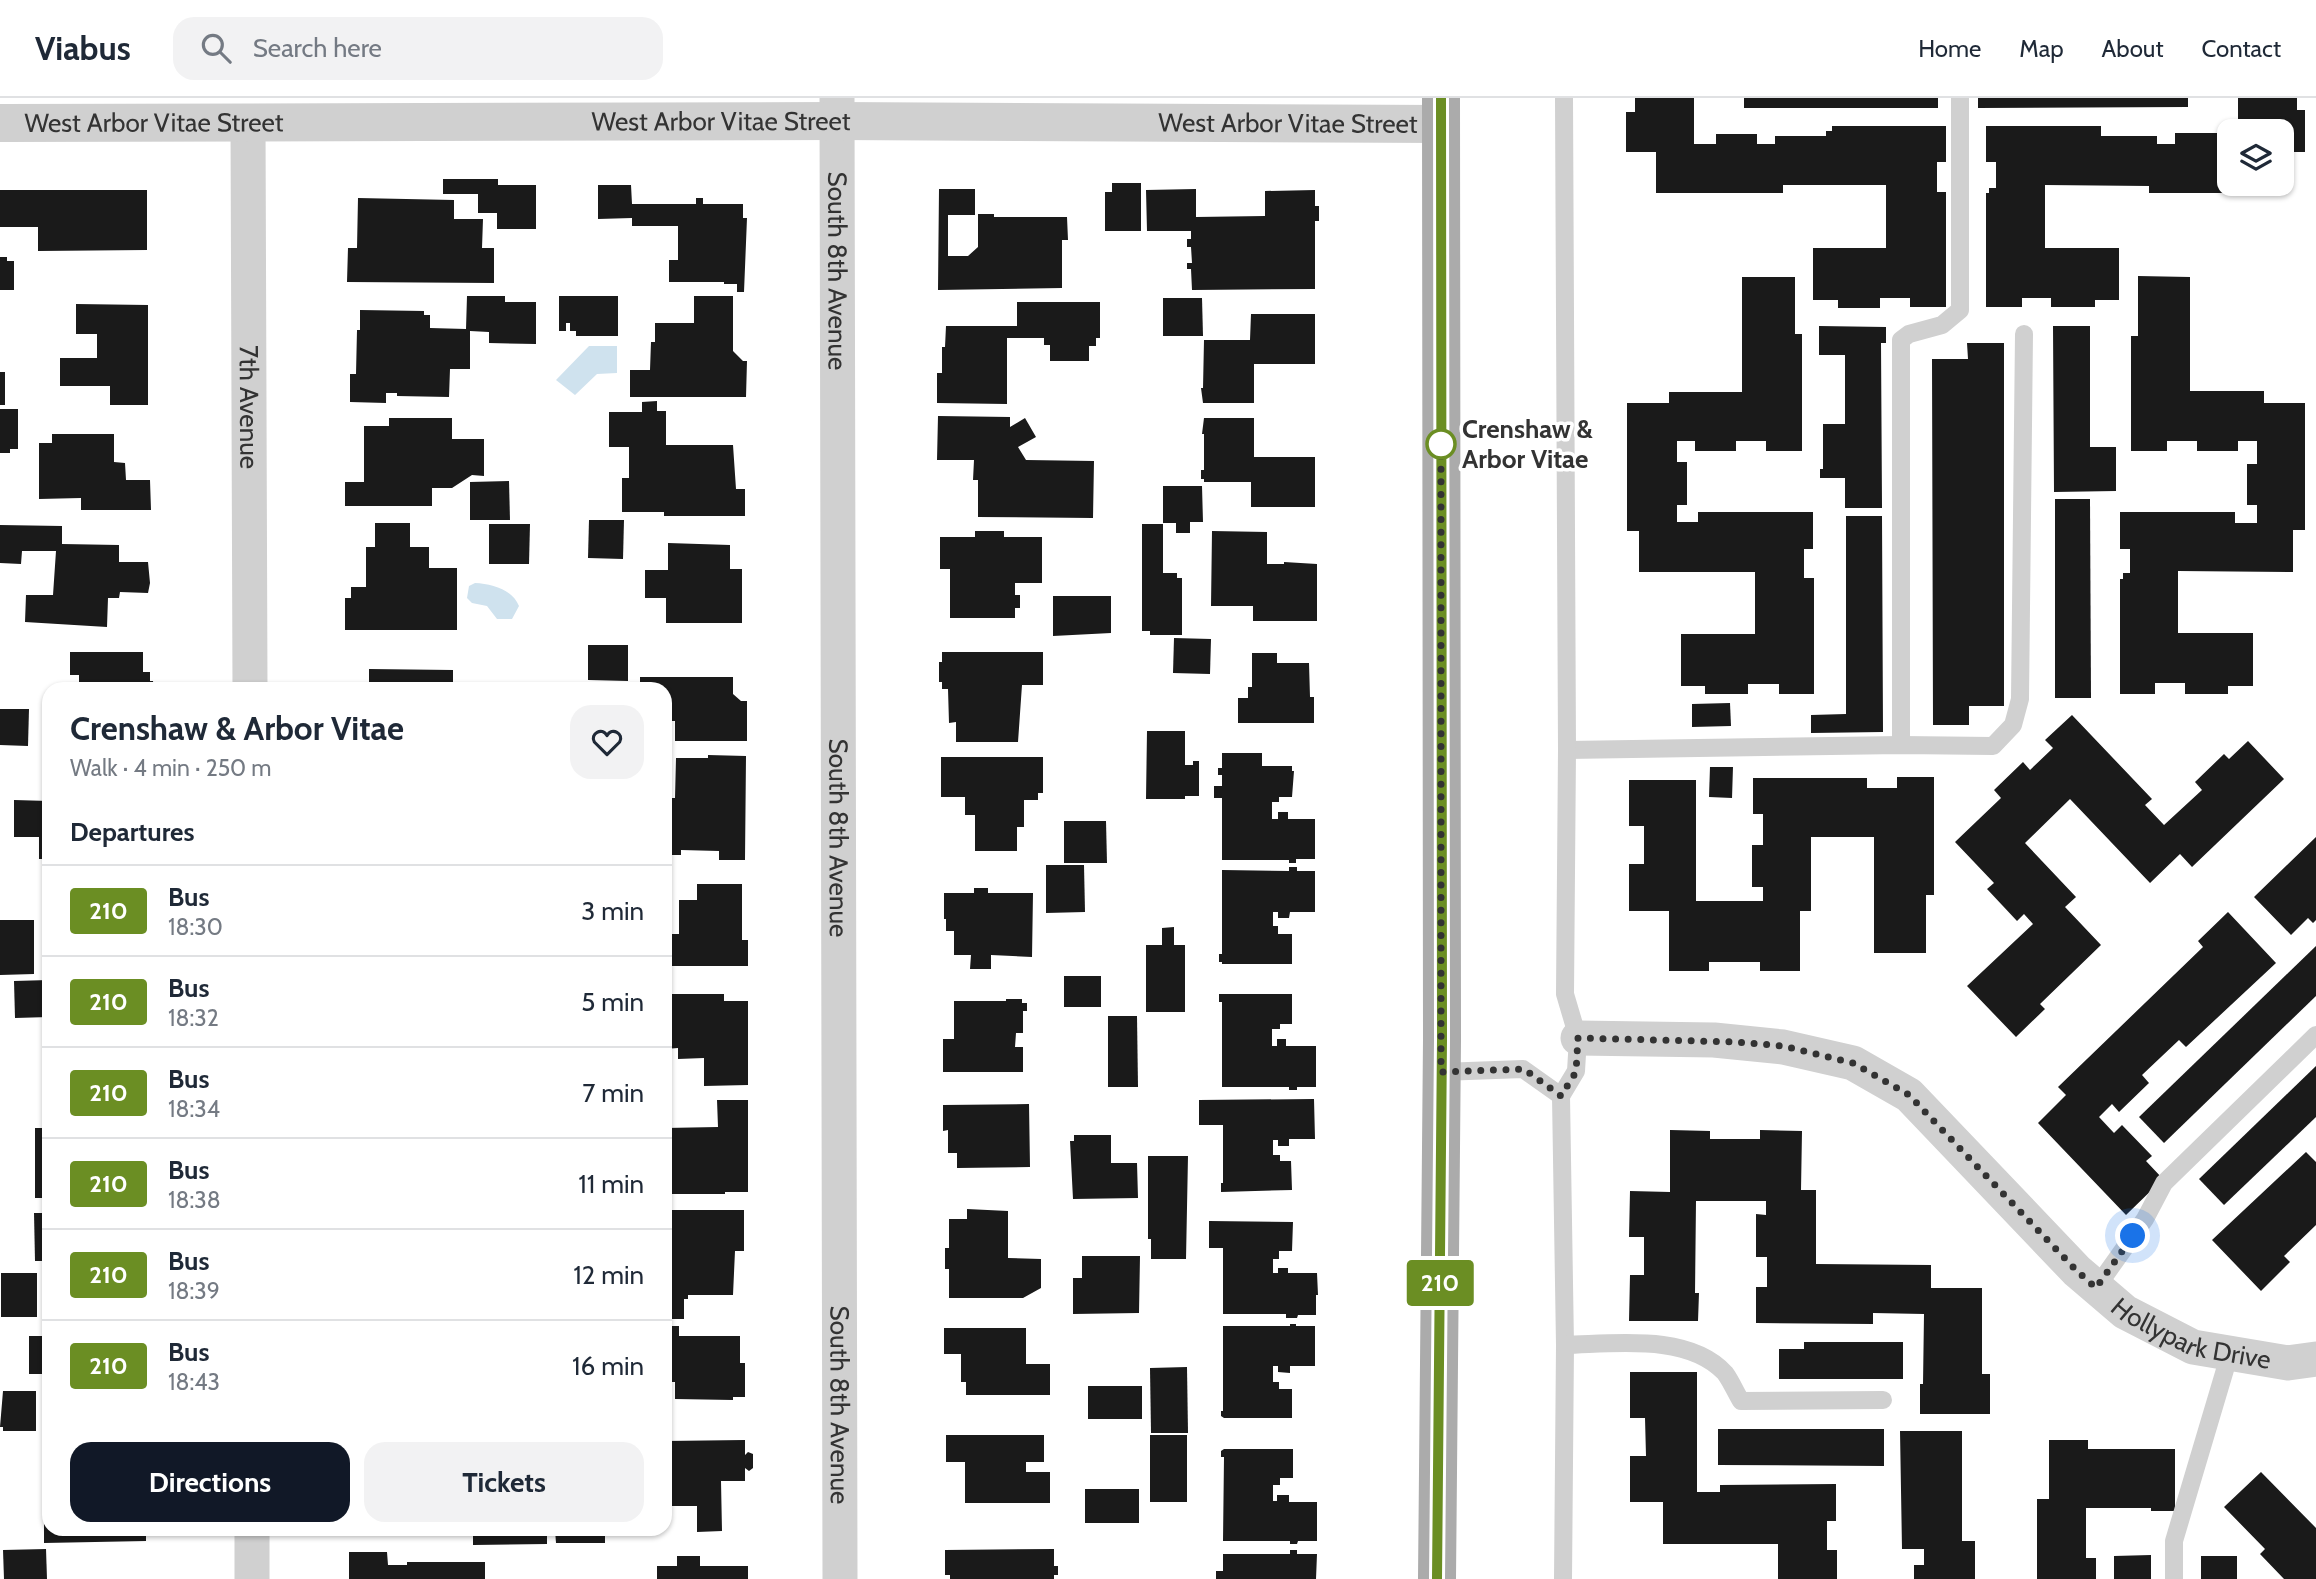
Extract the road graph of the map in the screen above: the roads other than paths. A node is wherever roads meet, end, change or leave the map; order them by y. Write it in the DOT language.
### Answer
graph roads {
  1 [pos="1564,98"];
  2 [pos="1959,98"];
  3 [pos="837,110"];
  4 [pos="1441,111"];
  5 [pos="0,123"];
  6 [pos="248,124"];
  7 [pos="2024,334"];
  8 [pos="250,682"];
  9 [pos="1901,745"];
  10 [pos="1567,750"];
  11 [pos="2316,1035"];
  12 [pos="1578,1038"];
  13 [pos="1441,1072"];
  14 [pos="1561,1096"];
  15 [pos="2096,1288"];
  16 [pos="1565,1345"];
  17 [pos="2230,1353"];
  18 [pos="2316,1359"];
  19 [pos="1883,1400"];
  20 [pos="252,1536"];
  21 [pos="252,1579"];
  22 [pos="840,1579"];
  23 [pos="1437,1579"];
  24 [pos="1563,1579"];
  25 [pos="2174,1579"];
  1 -- 10 [label="lane"];
  2 -- 9 [label="lane"];
  3 -- 4 [label="street, West Arbor Vitae Street"];
  3 -- 6 [label="street, West Arbor Vitae Street"];
  3 -- 22 [label="street, South 8th Avenue"];
  4 -- 13 [label="main road"];
  5 -- 6 [label="street, West Arbor Vitae Street"];
  6 -- 8 [label="street, 7th Avenue"];
  7 -- 9 [label="lane"];
  9 -- 10 [label="lane"];
  10 -- 12 [label="lane"];
  11 -- 15 [label="lane"];
  12 -- 14 [label="lane"];
  12 -- 15 [label="street, Hollypark Drive"];
  13 -- 14 [label="lane"];
  13 -- 23 [label="main road"];
  14 -- 16 [label="lane"];
  15 -- 17 [label="street, Hollypark Drive"];
  16 -- 19 [label="lane"];
  16 -- 24 [label="lane"];
  17 -- 18 [label="street, Hollypark Drive"];
  17 -- 25 [label="lane"];
  20 -- 21 [label="street"];
}
